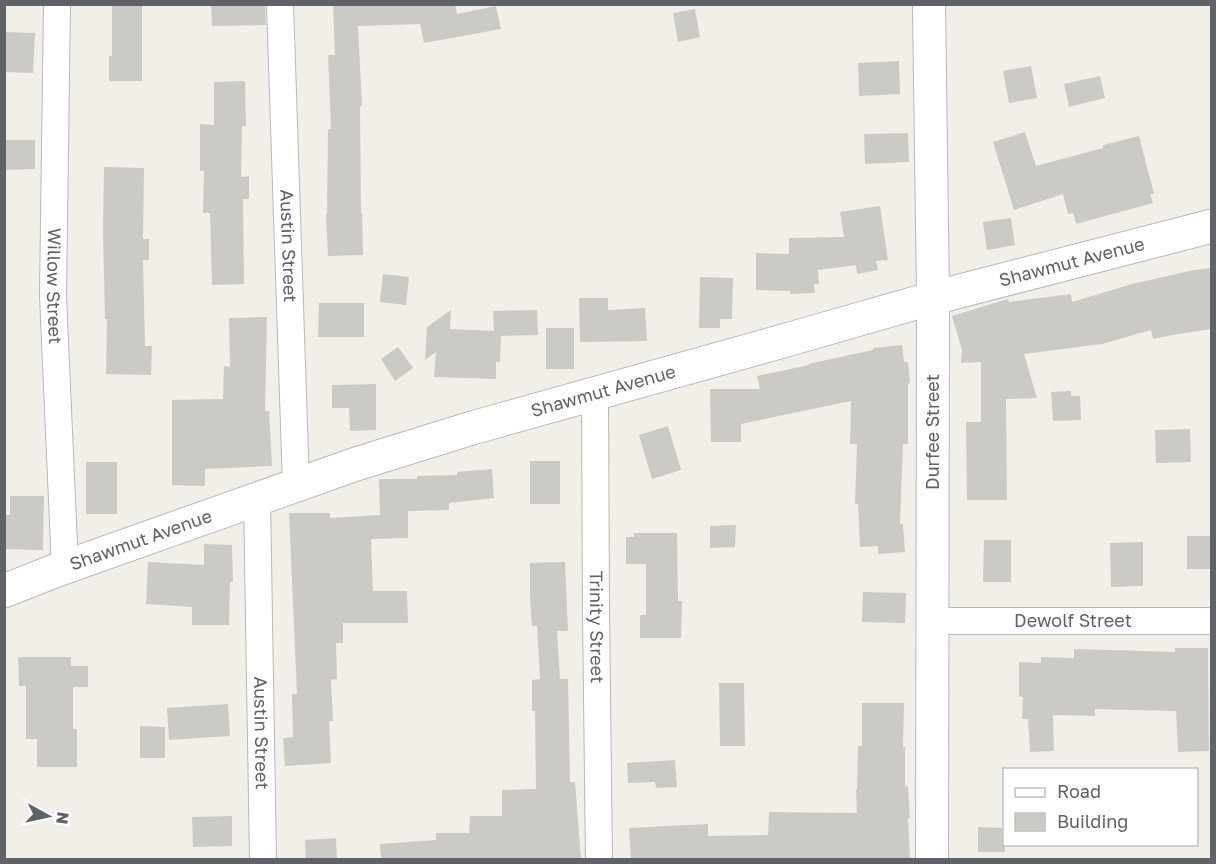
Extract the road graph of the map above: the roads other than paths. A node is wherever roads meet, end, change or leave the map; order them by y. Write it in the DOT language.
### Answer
graph roads {
  1 [pos="57,4"];
  2 [pos="280,4"];
  3 [pos="929,4"];
  4 [pos="1212,226"];
  5 [pos="933,298"];
  6 [pos="595,393"];
  7 [pos="296,486"];
  8 [pos="257,500"];
  9 [pos="65,568"];
  10 [pos="4,591"];
  11 [pos="933,621"];
  12 [pos="1212,621"];
  13 [pos="263,860"];
  14 [pos="599,860"];
  15 [pos="932,860"];
  1 -- 9 [label="street, Willow Street"];
  2 -- 7 [label="street, Austin Street"];
  3 -- 5 [label="street, Durfee Street"];
  4 -- 5 [label="main road, Shawmut Avenue"];
  5 -- 6 [label="main road, Shawmut Avenue"];
  5 -- 11 [label="street, Durfee Street"];
  6 -- 7 [label="main road, Shawmut Avenue"];
  6 -- 14 [label="street, Trinity Street"];
  7 -- 8 [label="main road, Shawmut Avenue"];
  8 -- 9 [label="main road, Shawmut Avenue"];
  8 -- 13 [label="street, Austin Street"];
  9 -- 10 [label="main road, Shawmut Avenue"];
  11 -- 12 [label="street, Dewolf Street"];
  11 -- 15 [label="street, Durfee Street"];
}
